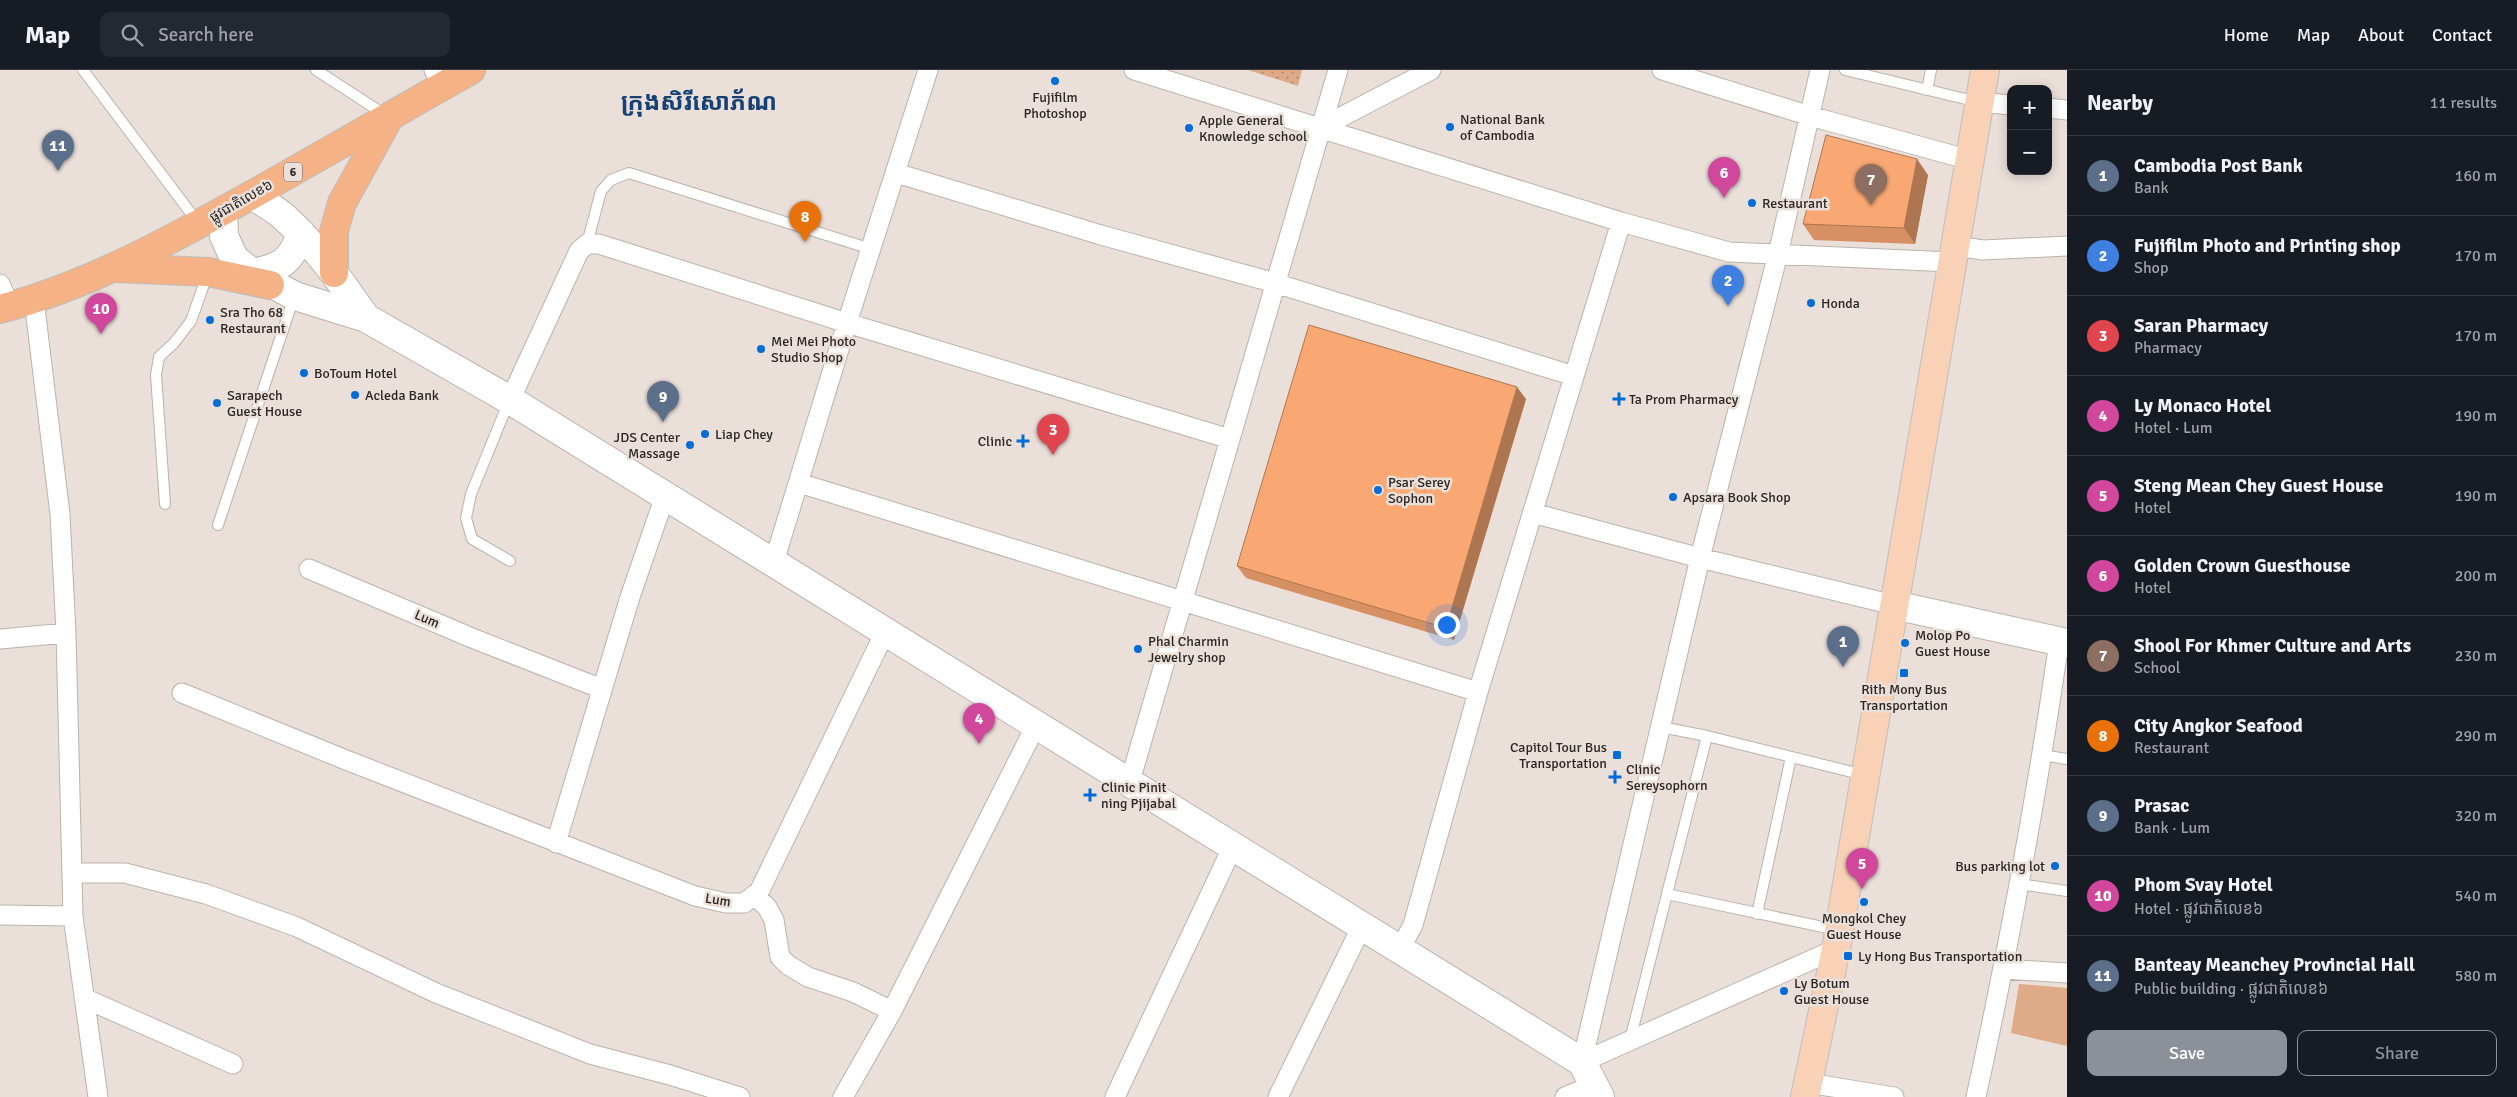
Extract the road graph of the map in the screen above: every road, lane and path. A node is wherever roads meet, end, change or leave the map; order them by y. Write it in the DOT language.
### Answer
graph roads {
  1 [pos="83,70"];
  2 [pos="316,70"];
  3 [pos="471,70"];
  4 [pos="928,70"];
  5 [pos="1134,70"];
  6 [pos="1338,70"];
  7 [pos="1431,70"];
  8 [pos="1662,70"];
  9 [pos="1820,70"];
  10 [pos="1847,70"];
  11 [pos="1931,70"];
  12 [pos="1985,70"];
  13 [pos="439,78"];
  14 [pos="1927,90"];
  15 [pos="1979,102"];
  16 [pos="2007,105"];
  17 [pos="2052,108"];
  18 [pos="2067,110"];
  19 [pos="1810,116"];
  20 [pos="389,118"];
  21 [pos="1322,127"];
  22 [pos="1970,160"];
  23 [pos="896,173"];
  24 [pos="252,195"];
  25 [pos="223,212"];
  26 [pos="1621,222"];
  27 [pos="200,225"];
  28 [pos="301,233"];
  29 [pos="587,244"];
  30 [pos="2067,246"];
  31 [pos="872,249"];
  32 [pos="1778,254"];
  33 [pos="1954,254"];
  34 [pos="112,268"];
  35 [pos="208,272"];
  36 [pos="334,273"];
  37 [pos="1276,283"];
  38 [pos="272,285"];
  39 [pos="11,300"];
  40 [pos="366,318"];
  41 [pos="847,323"];
  42 [pos="1574,376"];
  43 [pos="510,400"];
  44 [pos="1230,439"];
  45 [pos="799,483"];
  46 [pos="665,496"];
  47 [pos="166,504"];
  48 [pos="1533,513"];
  49 [pos="218,525"];
  50 [pos="1700,558"];
  51 [pos="510,561"];
  52 [pos="774,562"];
  53 [pos="309,568"];
  54 [pos="1182,602"];
  55 [pos="1894,605"];
  56 [pos="885,632"];
  57 [pos="66,634"];
  58 [pos="0,640"];
  59 [pos="2063,643"];
  60 [pos="602,688"];
  61 [pos="1478,692"];
  62 [pos="182,693"];
  63 [pos="1036,725"];
  64 [pos="1661,727"];
  65 [pos="1707,736"];
  66 [pos="2042,755"];
  67 [pos="1791,757"];
  68 [pos="2067,759"];
  69 [pos="1865,775"];
  70 [pos="1130,782"];
  71 [pos="556,843"];
  72 [pos="1233,846"];
  73 [pos="72,873"];
  74 [pos="2019,884"];
  75 [pos="2067,891"];
  76 [pos="1667,894"];
  77 [pos="754,895"];
  78 [pos="1758,914"];
  79 [pos="0,916"];
  80 [pos="73,916"];
  81 [pos="1362,926"];
  82 [pos="1837,940"];
  83 [pos="1400,949"];
  84 [pos="2004,969"];
  85 [pos="2067,973"];
  86 [pos="84,998"];
  87 [pos="892,1011"];
  88 [pos="1630,1040"];
  89 [pos="232,1064"];
  90 [pos="1593,1081"];
  91 [pos="1806,1090"];
  92 [pos="98,1097"];
  93 [pos="740,1097"];
  94 [pos="843,1097"];
  95 [pos="1115,1097"];
  96 [pos="1278,1097"];
  97 [pos="1565,1097"];
  98 [pos="1894,1097"];
  99 [pos="1976,1097"];
  1 -- 27 [label="lane"];
  2 -- 20 [label="lane"];
  3 -- 13 [label="highway, ផ្លូវជាតិលេខ៦ / 6"];
  4 -- 23 [label="street"];
  5 -- 21 [label="street"];
  6 -- 21 [label="street"];
  7 -- 21 [label="street"];
  8 -- 19 [label="street"];
  9 -- 19 [label="street"];
  10 -- 14 [label="lane"];
  11 -- 14 [label="lane"];
  12 -- 15 [label="main road"];
  13 -- 20 [label="highway, ផ្លូវជាតិលេខ៦ / 6"];
  14 -- 15 [label="lane"];
  15 -- 16 [label="street"];
  15 -- 22 [label="main road"];
  17 -- 18 [label="street"];
  19 -- 22 [label="street"];
  19 -- 32 [label="street"];
  20 -- 24 [label="highway, ផ្លូវជាតិលេខ៦ / 6"];
  20 -- 36 [label="highway"];
  21 -- 26 [label="street"];
  21 -- 37 [label="street"];
  22 -- 33 [label="main road"];
  23 -- 31 [label="street"];
  23 -- 37 [label="street"];
  24 -- 25 [label="highway, ផ្លូវជាតិលេខ៦ / 6"];
  24 -- 28 [label="main road"];
  25 -- 27 [label="highway, ផ្លូវជាតិលេខ៦ / 6"];
  25 -- 38 [label="main road"];
  26 -- 32 [label="street"];
  26 -- 42 [label="street"];
  27 -- 34 [label="highway, ផ្លូវជាតិលេខ៦ / 6"];
  28 -- 36 [label="main road"];
  28 -- 38 [label="main road"];
  29 -- 31 [label="lane"];
  29 -- 41 [label="street"];
  29 -- 43 [label="street"];
  30 -- 33 [label="street"];
  31 -- 41 [label="street"];
  32 -- 33 [label="street"];
  32 -- 50 [label="street"];
  33 -- 55 [label="main road"];
  34 -- 35 [label="highway"];
  34 -- 39 [label="highway, ផ្លូវជាតិលេខ៦ / 6"];
  35 -- 38 [label="highway"];
  35 -- 47 [label="lane"];
  36 -- 40 [label="main road"];
  37 -- 42 [label="street"];
  37 -- 44 [label="street"];
  38 -- 40 [label="main road"];
  38 -- 49 [label="lane"];
  39 -- 57 [label="street"];
  40 -- 43 [label="main road"];
  41 -- 44 [label="street"];
  41 -- 45 [label="street"];
  42 -- 48 [label="street"];
  43 -- 46 [label="main road"];
  43 -- 51 [label="lane"];
  44 -- 54 [label="street"];
  45 -- 52 [label="street"];
  45 -- 54 [label="street"];
  46 -- 52 [label="main road"];
  46 -- 60 [label="street"];
  48 -- 50 [label="street"];
  48 -- 61 [label="street"];
  50 -- 55 [label="street"];
  50 -- 64 [label="street"];
  52 -- 56 [label="main road"];
  53 -- 60 [label="street, Lum"];
  54 -- 61 [label="street"];
  54 -- 70 [label="street"];
  55 -- 59 [label="main road"];
  55 -- 69 [label="main road"];
  56 -- 63 [label="main road"];
  56 -- 77 [label="street"];
  57 -- 58 [label="street"];
  57 -- 73 [label="street"];
  59 -- 66 [label="street"];
  60 -- 71 [label="street"];
  61 -- 83 [label="street"];
  62 -- 71 [label="street, Lum"];
  63 -- 70 [label="main road"];
  63 -- 87 [label="street"];
  64 -- 65 [label="lane"];
  64 -- 90 [label="street"];
  65 -- 67 [label="lane"];
  65 -- 76 [label="lane"];
  66 -- 68 [label="lane"];
  66 -- 74 [label="street"];
  67 -- 69 [label="lane"];
  67 -- 78 [label="lane"];
  69 -- 82 [label="main road"];
  70 -- 72 [label="main road"];
  71 -- 77 [label="street, Lum"];
  72 -- 81 [label="main road"];
  72 -- 95 [label="street"];
  73 -- 80 [label="street"];
  73 -- 93 [label="street"];
  74 -- 75 [label="lane"];
  74 -- 84 [label="street"];
  76 -- 78 [label="lane"];
  76 -- 88 [label="lane"];
  77 -- 87 [label="street"];
  78 -- 82 [label="lane"];
  79 -- 80 [label="street"];
  80 -- 86 [label="street"];
  81 -- 83 [label="main road"];
  81 -- 96 [label="street"];
  82 -- 88 [label="street"];
  82 -- 91 [label="main road"];
  83 -- 90 [label="main road"];
  84 -- 85 [label="street"];
  84 -- 99 [label="street"];
  86 -- 89 [label="street"];
  86 -- 92 [label="street"];
  87 -- 94 [label="street"];
  88 -- 90 [label="street"];
  90 -- 97 [label="street"];
  91 -- 98 [label="street"];
}
